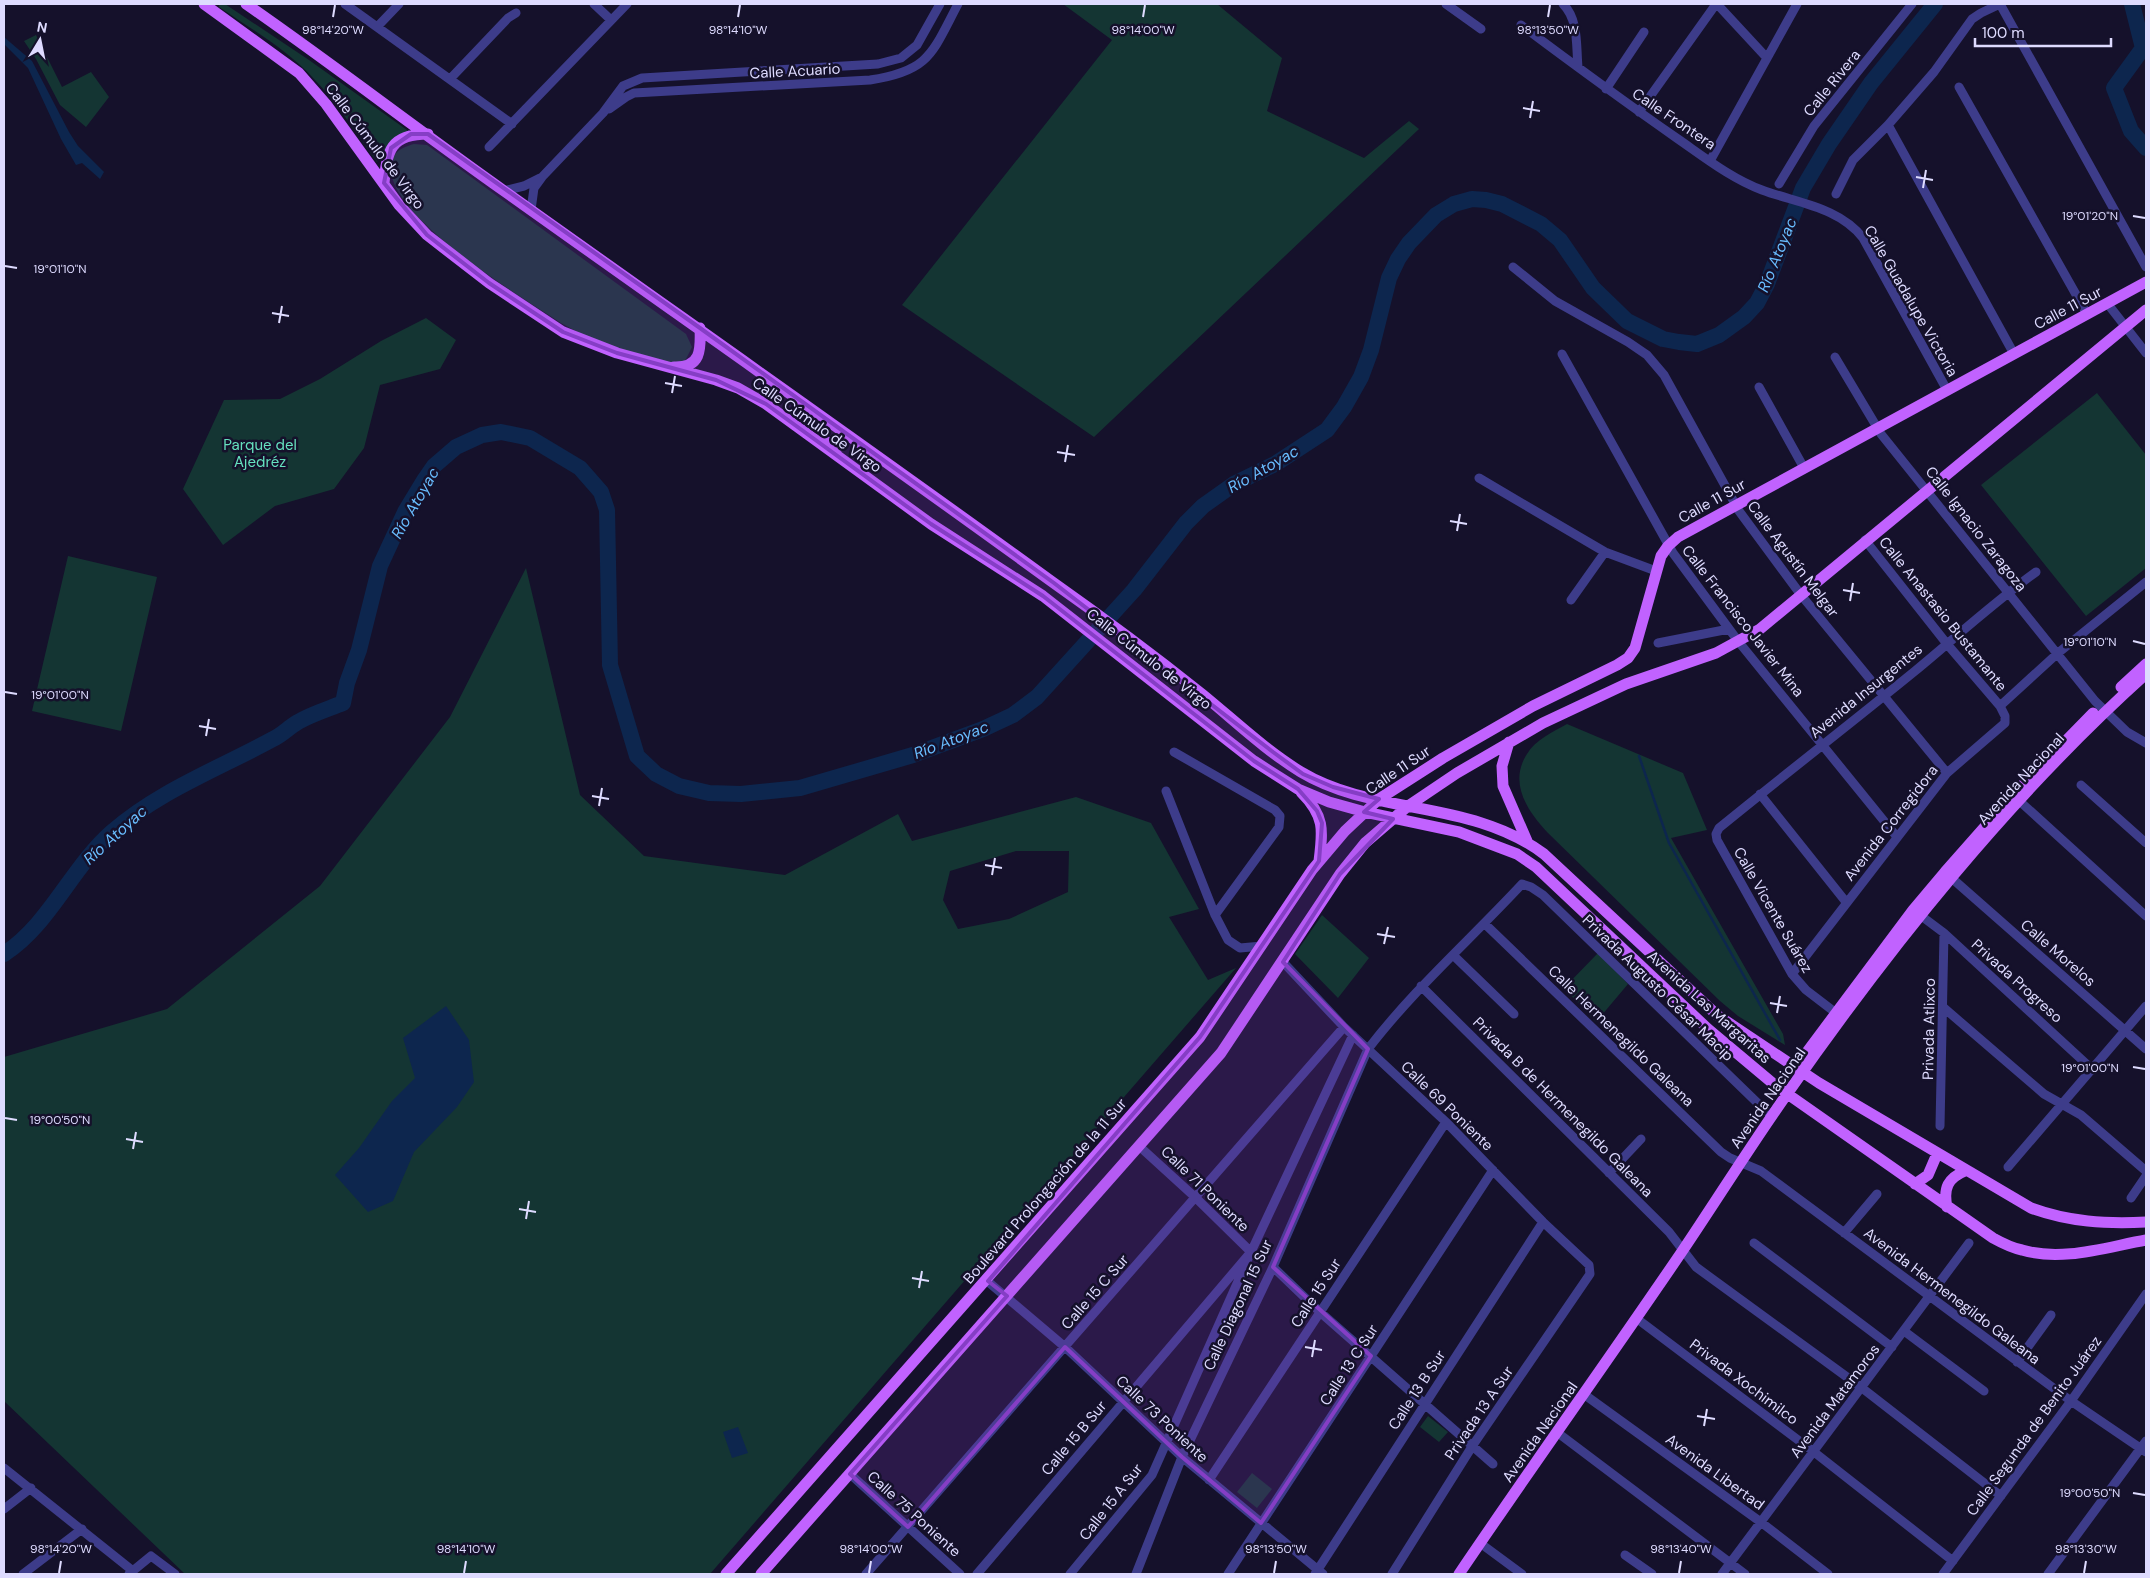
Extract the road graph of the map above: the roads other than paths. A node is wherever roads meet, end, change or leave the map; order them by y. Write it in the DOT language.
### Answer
graph roads {
  1 [pos="245,4"];
  2 [pos="345,4"];
  3 [pos="400,4"];
  4 [pos="594,4"];
  5 [pos="627,4"];
  6 [pos="940,4"];
  7 [pos="958,4"];
  8 [pos="1446,4"];
  9 [pos="1717,4"];
  10 [pos="1797,4"];
  11 [pos="1912,4"];
  12 [pos="2000,4"];
  13 [pos="208,5"];
  14 [pos="1569,6"];
  15 [pos="516,13"];
  16 [pos="611,20"];
  17 [pos="1521,25"];
  18 [pos="377,27"];
  19 [pos="1481,29"];
  20 [pos="1644,32"];
  21 [pos="1767,58"];
  22 [pos="1578,67"];
  23 [pos="450,79"];
  24 [pos="1959,88"];
  25 [pos="1606,90"];
  26 [pos="1639,112"];
  27 [pos="603,113"];
  28 [pos="512,124"];
  29 [pos="1888,125"];
  30 [pos="428,134"];
  31 [pos="489,147"];
  32 [pos="1710,161"];
  33 [pos="542,177"];
  34 [pos="384,183"];
  35 [pos="1779,184"];
  36 [pos="503,191"];
  37 [pos="1836,194"];
  38 [pos="531,210"];
  39 [pos="1825,211"];
  40 [pos="1513,267"];
  41 [pos="2146,267"];
  42 [pos="2146,282"];
  43 [pos="2108,303"];
  44 [pos="2146,310"];
  45 [pos="2087,314"];
  46 [pos="2124,326"];
  47 [pos="700,328"];
  48 [pos="2146,353"];
  49 [pos="1562,354"];
  50 [pos="2014,354"];
  51 [pos="1835,356"];
  52 [pos="660,366"];
  53 [pos="1759,387"];
  54 [pos="1947,390"];
  55 [pos="1878,429"];
  56 [pos="804,432"];
  57 [pos="848,436"];
  58 [pos="1804,468"];
  59 [pos="1479,478"];
  60 [pos="1927,489"];
  61 [pos="1736,506"];
  62 [pos="1866,540"];
  63 [pos="1670,549"];
  64 [pos="1605,552"];
  65 [pos="1656,571"];
  66 [pos="2036,572"];
  67 [pos="2146,582"];
  68 [pos="2008,592"];
  69 [pos="1801,595"];
  70 [pos="1571,600"];
  71 [pos="1729,629"];
  72 [pos="1738,642"];
  73 [pos="1658,643"];
  74 [pos="1947,644"];
  75 [pos="2058,653"];
  76 [pos="2146,664"];
  77 [pos="2146,674"];
  78 [pos="1884,695"];
  79 [pos="2000,706"];
  80 [pos="2102,709"];
  81 [pos="1509,742"];
  82 [pos="2146,743"];
  83 [pos="1822,744"];
  84 [pos="1174,752"];
  85 [pos="1443,758"];
  86 [pos="1457,773"];
  87 [pos="1946,773"];
  88 [pos="2080,785"];
  89 [pos="1298,789"];
  90 [pos="1166,791"];
  91 [pos="1760,794"];
  92 [pos="2016,798"];
  93 [pos="1380,799"];
  94 [pos="1408,806"];
  95 [pos="1364,812"];
  96 [pos="1392,819"];
  97 [pos="1716,834"];
  98 [pos="1897,837"];
  99 [pos="1527,841"];
  100 [pos="2146,843"];
  101 [pos="1318,861"];
  102 [pos="1948,875"];
  103 [pos="1522,884"];
  104 [pos="1846,902"];
  105 [pos="1917,913"];
  106 [pos="1215,915"];
  107 [pos="2146,916"];
  108 [pos="1486,924"];
  109 [pos="1944,933"];
  110 [pos="1262,946"];
  111 [pos="1453,955"];
  112 [pos="1283,962"];
  113 [pos="1792,974"];
  114 [pos="1421,986"];
  115 [pos="2146,1006"];
  116 [pos="1944,1008"];
  117 [pos="1514,1014"];
  118 [pos="1840,1016"];
  119 [pos="1344,1027"];
  120 [pos="2125,1032"];
  121 [pos="1353,1035"];
  122 [pos="1368,1049"];
  123 [pos="2146,1049"];
  124 [pos="1799,1070"];
  125 [pos="2093,1070"];
  126 [pos="1787,1094"];
  127 [pos="2062,1105"];
  128 [pos="1772,1117"];
  129 [pos="1446,1122"];
  130 [pos="1940,1126"];
  131 [pos="1641,1139"];
  132 [pos="1139,1146"];
  133 [pos="1937,1154"];
  134 [pos="1742,1162"];
  135 [pos="2008,1167"];
  136 [pos="1493,1170"];
  137 [pos="1965,1170"];
  138 [pos="2146,1171"];
  139 [pos="1609,1173"];
  140 [pos="2146,1176"];
  141 [pos="1915,1184"];
  142 [pos="1877,1194"];
  143 [pos="1196,1198"];
  144 [pos="2131,1198"];
  145 [pos="1947,1207"];
  146 [pos="1543,1222"];
  147 [pos="2146,1222"];
  148 [pos="1844,1233"];
  149 [pos="2146,1240"];
  150 [pos="1754,1243"];
  151 [pos="1970,1243"];
  152 [pos="1683,1249"];
  153 [pos="1251,1252"];
  154 [pos="1273,1267"];
  155 [pos="1591,1270"];
  156 [pos="986,1280"];
  157 [pos="2146,1294"];
  158 [pos="1007,1296"];
  159 [pos="1929,1297"];
  160 [pos="1320,1312"];
  161 [pos="2051,1315"];
  162 [pos="1636,1318"];
  163 [pos="1904,1331"];
  164 [pos="1065,1347"];
  165 [pos="1892,1347"];
  166 [pos="1371,1356"];
  167 [pos="2017,1362"];
  168 [pos="1862,1388"];
  169 [pos="1984,1391"];
  170 [pos="1584,1395"];
  171 [pos="1123,1401"];
  172 [pos="2071,1402"];
  173 [pos="1424,1404"];
  174 [pos="1558,1433"];
  175 [pos="1167,1442"];
  176 [pos="1473,1446"];
  177 [pos="2144,1447"];
  178 [pos="1814,1452"];
  179 [pos="1182,1457"];
  180 [pos="1493,1464"];
  181 [pos="4,1468"];
  182 [pos="850,1474"];
  183 [pos="1209,1480"];
  184 [pos="31,1488"];
  185 [pos="2001,1496"];
  186 [pos="4,1509"];
  187 [pos="1261,1523"];
  188 [pos="1762,1523"];
  189 [pos="908,1526"];
  190 [pos="82,1529"];
  191 [pos="1480,1543"];
  192 [pos="1626,1555"];
  193 [pos="1953,1561"];
  194 [pos="1730,1563"];
  195 [pos="131,1572"];
  196 [pos="1319,1573"];
  197 [pos="23,1574"];
  198 [pos="175,1574"];
  199 [pos="726,1574"];
  200 [pos="761,1574"];
  201 [pos="866,1574"];
  202 [pos="960,1574"];
  203 [pos="978,1574"];
  204 [pos="1070,1574"];
  205 [pos="1136,1574"];
  206 [pos="1228,1574"];
  207 [pos="1392,1574"];
  208 [pos="1459,1574"];
  209 [pos="1522,1574"];
  210 [pos="1652,1574"];
  211 [pos="1722,1574"];
  212 [pos="1745,1574"];
  213 [pos="1828,1574"];
  214 [pos="1943,1574"];
  215 [pos="2048,1574"];
  1 -- 30 [label="main road, Calle Cúmulo de Virgo"];
  2 -- 18 [label="street"];
  3 -- 18 [label="street"];
  4 -- 16 [label="street"];
  5 -- 16 [label="street"];
  6 -- 27 [label="street, Calle Acuario"];
  7 -- 27 [label="street, Calle Acuario"];
  8 -- 19 [label="street"];
  9 -- 21 [label="street"];
  9 -- 26 [label="street"];
  10 -- 21 [label="street"];
  11 -- 35 [label="street, Calle Rivera"];
  12 -- 29 [label="street"];
  12 -- 41 [label="street"];
  13 -- 34 [label="main road, Calle Cúmulo de Virgo"];
  14 -- 22 [label="street"];
  15 -- 23 [label="street"];
  16 -- 28 [label="street"];
  17 -- 22 [label="street, Calle Frontera"];
  18 -- 23 [label="street"];
  20 -- 25 [label="street"];
  21 -- 32 [label="street"];
  22 -- 25 [label="street, Calle Frontera"];
  23 -- 28 [label="street"];
  24 -- 45 [label="street"];
  25 -- 26 [label="street, Calle Frontera"];
  26 -- 32 [label="street, Calle Frontera"];
  27 -- 33 [label="street, Calle Acuario"];
  28 -- 31 [label="street"];
  29 -- 37 [label="street"];
  29 -- 50 [label="street"];
  30 -- 34 [label="main road"];
  30 -- 36 [label="main road, Calle Cúmulo de Virgo"];
  32 -- 39 [label="street, Calle Frontera"];
  33 -- 36 [label="street, Calle Acuario"];
  33 -- 38 [label="street, Calle Acuario"];
  34 -- 52 [label="main road, Calle Cúmulo de Virgo"];
  36 -- 38 [label="main road, Calle Cúmulo de Virgo"];
  38 -- 47 [label="main road, Calle Cúmulo de Virgo"];
  39 -- 54 [label="street, Calle Guadalupe Victoria"];
  40 -- 61 [label="street, Calle Agustín Melgar"];
  42 -- 43 [label="main road, Calle 11 Sur"];
  43 -- 45 [label="main road, Calle 11 Sur"];
  43 -- 46 [label="street"];
  44 -- 46 [label="main road"];
  45 -- 50 [label="main road, Calle 11 Sur"];
  46 -- 48 [label="street"];
  46 -- 60 [label="main road"];
  47 -- 52 [label="main road"];
  47 -- 57 [label="main road, Calle Cúmulo de Virgo"];
  49 -- 63 [label="street, Calle Francisco Javier Mina"];
  50 -- 54 [label="main road, Calle 11 Sur"];
  51 -- 55 [label="street, Calle Ignacio Zaragoza"];
  52 -- 56 [label="main road, Calle Cúmulo de Virgo"];
  53 -- 58 [label="street"];
  54 -- 55 [label="main road, Calle 11 Sur"];
  55 -- 58 [label="main road, Calle 11 Sur"];
  55 -- 60 [label="street, Calle Ignacio Zaragoza"];
  56 -- 57 [label="main road"];
  56 -- 89 [label="main road, Calle Cúmulo de Virgo"];
  57 -- 93 [label="main road, Calle Cúmulo de Virgo"];
  58 -- 61 [label="main road, Calle 11 Sur"];
  59 -- 64 [label="street"];
  60 -- 62 [label="main road"];
  60 -- 68 [label="street, Calle Ignacio Zaragoza"];
  61 -- 63 [label="main road, Calle 11 Sur"];
  61 -- 69 [label="street, Calle Agustín Melgar"];
  62 -- 69 [label="main road"];
  62 -- 74 [label="street, Calle Anastasio Bustamante"];
  63 -- 65 [label="main road, Calle 11 Sur"];
  63 -- 71 [label="street, Calle Francisco Javier Mina"];
  64 -- 65 [label="street"];
  64 -- 70 [label="street"];
  65 -- 85 [label="main road, Calle 11 Sur"];
  66 -- 68 [label="street, Avenida Insurgentes"];
  67 -- 75 [label="street"];
  68 -- 74 [label="street, Avenida Insurgentes"];
  68 -- 75 [label="street, Calle Ignacio Zaragoza"];
  69 -- 72 [label="main road"];
  69 -- 78 [label="street, Calle Agustín Melgar"];
  71 -- 72 [label="street, Calle Francisco Javier Mina"];
  71 -- 73 [label="street"];
  72 -- 81 [label="main road"];
  72 -- 83 [label="street, Calle Francisco Javier Mina"];
  74 -- 78 [label="street, Avenida Insurgentes"];
  74 -- 79 [label="street, Calle Anastasio Bustamante"];
  75 -- 79 [label="street"];
  75 -- 80 [label="street, Calle Ignacio Zaragoza"];
  76 -- 80 [label="main road, Avenida Nacional"];
  77 -- 80 [label="main road, Avenida Nacional"];
  78 -- 83 [label="street, Avenida Insurgentes"];
  78 -- 87 [label="street, Calle Agustín Melgar"];
  79 -- 87 [label="street, Avenida Corregidora"];
  80 -- 82 [label="street, Calle Ignacio Zaragoza"];
  80 -- 92 [label="main road, Avenida Nacional"];
  81 -- 86 [label="main road"];
  81 -- 99 [label="main road"];
  83 -- 91 [label="street, Avenida Insurgentes"];
  83 -- 98 [label="street, Calle Francisco Javier Mina"];
  84 -- 106 [label="street"];
  85 -- 86 [label="main road"];
  85 -- 93 [label="main road, Calle 11 Sur"];
  86 -- 94 [label="main road"];
  87 -- 98 [label="street, Avenida Corregidora"];
  88 -- 100 [label="street"];
  89 -- 95 [label="main road, Calle Cúmulo de Virgo"];
  89 -- 101 [label="main road"];
  90 -- 106 [label="street"];
  91 -- 97 [label="street, Avenida Insurgentes"];
  91 -- 104 [label="street"];
  92 -- 102 [label="main road, Avenida Nacional"];
  92 -- 107 [label="street"];
  93 -- 94 [label="main road, Avenida Las Margaritas"];
  93 -- 95 [label="main road, Calle 11 Sur"];
  94 -- 96 [label="main road"];
  94 -- 99 [label="main road, Avenida Las Margaritas"];
  95 -- 96 [label="main road, Calle Cúmulo de Virgo"];
  95 -- 101 [label="main road, Boulevard Prolongación de la 11 Sur"];
  96 -- 112 [label="main road"];
  96 -- 126 [label="main road, Avenida Las Margaritas"];
  97 -- 113 [label="street, Calle Vicente Suárez"];
  98 -- 104 [label="street, Avenida Corregidora"];
  99 -- 124 [label="main road, Avenida Las Margaritas"];
  101 -- 110 [label="main road, Boulevard Prolongación de la 11 Sur"];
  102 -- 105 [label="main road, Avenida Nacional"];
  102 -- 120 [label="street, Calle Morelos"];
  103 -- 108 [label="street, Calle Diagonal 15 Sur"];
  103 -- 128 [label="street, Privada Augusto César Macip"];
  104 -- 113 [label="street, Avenida Corregidora"];
  105 -- 109 [label="street, Privada Progreso"];
  105 -- 118 [label="main road, Avenida Nacional"];
  106 -- 110 [label="street"];
  108 -- 111 [label="street, Calle Diagonal 15 Sur"];
  108 -- 134 [label="street, Calle Hermenegildo Galeana"];
  109 -- 116 [label="street, Privada Atlixco"];
  109 -- 125 [label="street, Privada Progreso"];
  110 -- 156 [label="main road, Boulevard Prolongación de la 11 Sur"];
  111 -- 114 [label="street, Calle Diagonal 15 Sur"];
  111 -- 117 [label="street"];
  112 -- 119 [label="street, Calle 69 Poniente"];
  112 -- 132 [label="main road"];
  113 -- 118 [label="street, Calle Vicente Suárez"];
  114 -- 122 [label="street, Calle Diagonal 15 Sur"];
  114 -- 139 [label="street, Privada B de Hermenegildo Galeana"];
  115 -- 120 [label="street"];
  116 -- 127 [label="street"];
  116 -- 130 [label="street, Privada Atlixco"];
  118 -- 124 [label="main road, Avenida Nacional"];
  119 -- 121 [label="street, Calle 69 Poniente"];
  119 -- 143 [label="street, Calle 15 C Sur"];
  120 -- 123 [label="street, Calle Morelos"];
  120 -- 125 [label="street"];
  121 -- 122 [label="street, Calle 69 Poniente"];
  121 -- 153 [label="street, Calle Diagonal 15 Sur"];
  122 -- 129 [label="street, Calle 69 Poniente"];
  122 -- 154 [label="street, Calle Diagonal 15 Sur"];
  124 -- 126 [label="main road, Avenida Nacional"];
  124 -- 133 [label="main road, Avenida Las Margaritas"];
  125 -- 127 [label="street"];
  126 -- 128 [label="main road, Avenida Nacional"];
  126 -- 141 [label="main road, Avenida Las Margaritas"];
  127 -- 135 [label="street"];
  127 -- 138 [label="street"];
  128 -- 134 [label="main road, Avenida Nacional"];
  129 -- 136 [label="street, Calle 69 Poniente"];
  129 -- 160 [label="street, Calle 15 Sur"];
  131 -- 139 [label="street"];
  132 -- 143 [label="street, Calle 71 Poniente"];
  132 -- 158 [label="main road"];
  133 -- 137 [label="main road, Avenida Las Margaritas"];
  133 -- 141 [label="main road"];
  134 -- 148 [label="street, Avenida Hermenegildo Galeana"];
  134 -- 152 [label="main road, Avenida Nacional"];
  136 -- 146 [label="street, Calle 69 Poniente"];
  136 -- 166 [label="street, Calle 13 C Sur"];
  137 -- 145 [label="main road"];
  137 -- 147 [label="main road, Avenida Las Margaritas"];
  139 -- 152 [label="street, Privada B de Hermenegildo Galeana"];
  140 -- 144 [label="street"];
  141 -- 145 [label="main road, Avenida Las Margaritas"];
  142 -- 148 [label="street"];
  143 -- 153 [label="street, Calle 71 Poniente"];
  143 -- 164 [label="street, Calle 15 C Sur"];
  145 -- 149 [label="main road, Avenida Las Margaritas"];
  146 -- 155 [label="street, Calle 69 Poniente"];
  146 -- 173 [label="street, Calle 13 B Sur"];
  148 -- 159 [label="street, Avenida Hermenegildo Galeana"];
  150 -- 165 [label="street"];
  151 -- 159 [label="street, Avenida Matamoros"];
  152 -- 162 [label="main road, Avenida Nacional"];
  152 -- 168 [label="street, Privada B de Hermenegildo Galeana"];
  153 -- 171 [label="street, Calle 15 B Sur"];
  153 -- 175 [label="street, Calle Diagonal 15 Sur"];
  154 -- 160 [label="street"];
  154 -- 179 [label="street, Calle Diagonal 15 Sur"];
  155 -- 176 [label="street, Privada 13 A Sur"];
  156 -- 158 [label="street, Calle 73 Poniente"];
  156 -- 199 [label="main road, Boulevard Prolongación de la 11 Sur"];
  157 -- 172 [label="street, Calle Segunda de Benito Juárez"];
  158 -- 164 [label="street, Calle 73 Poniente"];
  158 -- 182 [label="main road"];
  159 -- 163 [label="street, Avenida Matamoros"];
  159 -- 167 [label="street, Avenida Hermenegildo Galeana"];
  160 -- 166 [label="street"];
  160 -- 183 [label="street, Calle 15 Sur"];
  161 -- 167 [label="street"];
  162 -- 170 [label="main road, Avenida Nacional"];
  162 -- 178 [label="street, Privada Xochimilco"];
  163 -- 165 [label="street, Avenida Matamoros"];
  163 -- 169 [label="street"];
  164 -- 171 [label="street, Calle 73 Poniente"];
  164 -- 189 [label="street, Calle 15 C Sur"];
  165 -- 168 [label="street, Avenida Matamoros"];
  166 -- 173 [label="street"];
  166 -- 187 [label="street, Calle 13 C Sur"];
  167 -- 172 [label="street, Avenida Hermenegildo Galeana"];
  168 -- 178 [label="street, Avenida Matamoros"];
  168 -- 185 [label="street, Privada B de Hermenegildo Galeana"];
  170 -- 174 [label="main road, Avenida Nacional"];
  170 -- 188 [label="street, Avenida Libertad"];
  171 -- 175 [label="street, Calle 73 Poniente"];
  171 -- 203 [label="street, Calle 15 B Sur"];
  172 -- 177 [label="street, Avenida Hermenegildo Galeana"];
  172 -- 185 [label="street, Calle Segunda de Benito Juárez"];
  173 -- 176 [label="street"];
  173 -- 196 [label="street, Calle 13 B Sur"];
  174 -- 191 [label="main road, Avenida Nacional"];
  174 -- 194 [label="street"];
  175 -- 179 [label="street, Calle 73 Poniente"];
  175 -- 204 [label="street, Calle 15 A Sur"];
  176 -- 180 [label="street"];
  176 -- 207 [label="street, Privada 13 A Sur"];
  177 -- 215 [label="street"];
  178 -- 188 [label="street, Avenida Matamoros"];
  178 -- 193 [label="street, Privada Xochimilco"];
  179 -- 183 [label="street, Calle 73 Poniente"];
  179 -- 205 [label="street, Calle Diagonal 15 Sur"];
  181 -- 184 [label="street"];
  182 -- 189 [label="street, Calle 75 Poniente"];
  182 -- 200 [label="main road"];
  183 -- 187 [label="street, Calle 73 Poniente"];
  184 -- 186 [label="street"];
  184 -- 190 [label="street"];
  185 -- 193 [label="street, Calle Segunda de Benito Juárez"];
  187 -- 196 [label="street, Calle 73 Poniente"];
  187 -- 206 [label="street, Calle 13 C Sur"];
  188 -- 194 [label="street, Avenida Matamoros"];
  188 -- 213 [label="street, Avenida Libertad"];
  189 -- 201 [label="street, Calle 15 C Sur"];
  189 -- 202 [label="street, Calle 75 Poniente"];
  190 -- 195 [label="street"];
  190 -- 197 [label="street"];
  191 -- 208 [label="main road, Avenida Nacional"];
  191 -- 209 [label="street"];
  192 -- 210 [label="street"];
  193 -- 214 [label="street, Calle Segunda de Benito Juárez"];
  194 -- 211 [label="street, Avenida Matamoros"];
  194 -- 212 [label="street"];
  195 -- 198 [label="street"];
}
